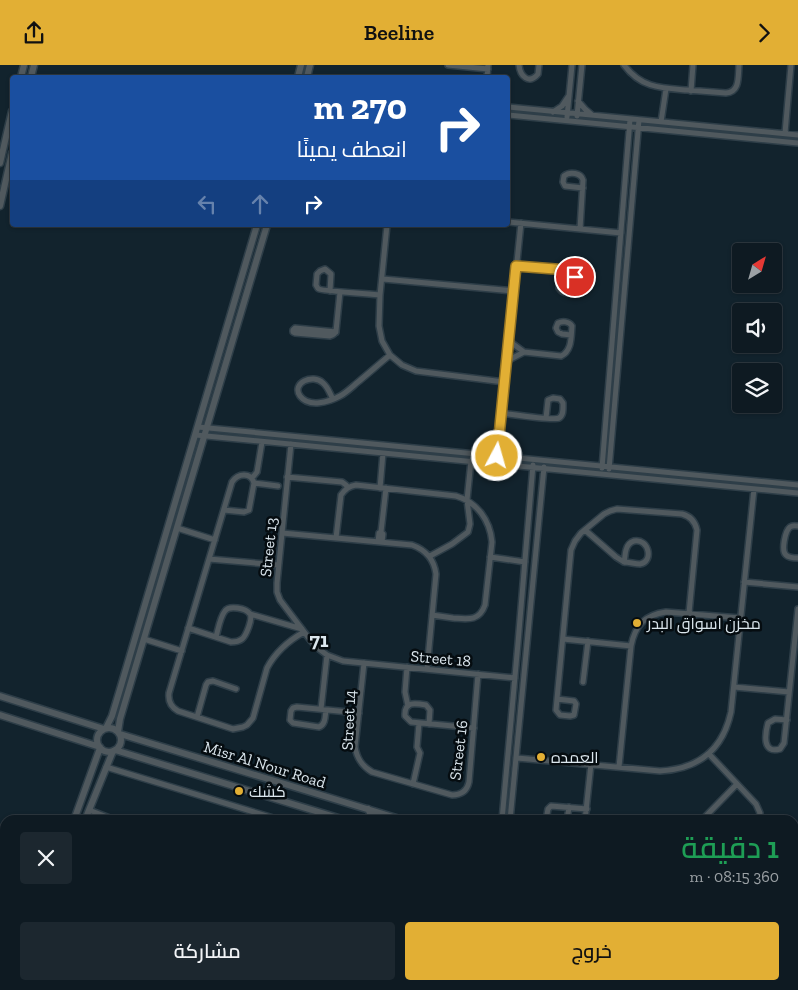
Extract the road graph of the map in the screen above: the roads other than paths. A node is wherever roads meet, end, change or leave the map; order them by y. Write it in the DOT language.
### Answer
graph roads {
  1 [pos="448,65"];
  2 [pos="519,65"];
  3 [pos="539,65"];
  4 [pos="572,65"];
  5 [pos="582,65"];
  6 [pos="624,65"];
  7 [pos="694,65"];
  8 [pos="739,65"];
  9 [pos="791,65"];
  10 [pos="488,67"];
  11 [pos="666,89"];
  12 [pos="691,91"];
  13 [pos="568,97"];
  14 [pos="578,101"];
  15 [pos="510,107"];
  16 [pos="553,112"];
  17 [pos="567,113"];
  18 [pos="577,114"];
  19 [pos="510,115"];
  20 [pos="595,116"];
  21 [pos="630,119"];
  22 [pos="10,120"];
  23 [pos="566,120"];
  24 [pos="639,120"];
  25 [pos="576,121"];
  26 [pos="661,122"];
  27 [pos="629,126"];
  28 [pos="638,127"];
  29 [pos="785,133"];
  30 [pos="798,135"];
  31 [pos="798,143"];
  32 [pos="10,162"];
  33 [pos="0,163"];
  34 [pos="574,174"];
  35 [pos="572,187"];
  36 [pos="582,187"];
  37 [pos="624,193"];
  38 [pos="633,194"];
  39 [pos="0,206"];
  40 [pos="510,222"];
  41 [pos="521,223"];
  42 [pos="256,227"];
  43 [pos="266,227"];
  44 [pos="387,227"];
  45 [pos="580,229"];
  46 [pos="621,233"];
  47 [pos="516,266"];
  48 [pos="618,267"];
  49 [pos="626,268"];
  50 [pos="560,269"];
  51 [pos="383,279"];
  52 [pos="330,291"];
  53 [pos="340,291"];
  54 [pos="514,291"];
  55 [pos="380,295"];
  56 [pos="336,332"];
  57 [pos="571,335"];
  58 [pos="509,341"];
  59 [pos="524,352"];
  60 [pos="390,355"];
  61 [pos="507,361"];
  62 [pos="504,382"];
  63 [pos="333,399"];
  64 [pos="501,413"];
  65 [pos="546,418"];
  66 [pos="198,427"];
  67 [pos="207,428"];
  68 [pos="196,435"];
  69 [pos="204,435"];
  70 [pos="262,442"];
  71 [pos="290,445"];
  72 [pos="383,453"];
  73 [pos="497,456"];
  74 [pos="533,460"];
  75 [pos="471,461"];
  76 [pos="545,461"];
  77 [pos="496,464"];
  78 [pos="602,466"];
  79 [pos="610,467"];
  80 [pos="532,468"];
  81 [pos="544,469"];
  82 [pos="601,474"];
  83 [pos="609,475"];
  84 [pos="287,477"];
  85 [pos="253,481"];
  86 [pos="798,485"];
  87 [pos="286,487"];
  88 [pos="348,487"];
  89 [pos="380,488"];
  90 [pos="386,489"];
  91 [pos="754,489"];
  92 [pos="798,493"];
  93 [pos="467,500"];
  94 [pos="224,510"];
  95 [pos="798,526"];
  96 [pos="177,528"];
  97 [pos="585,530"];
  98 [pos="282,533"];
  99 [pos="336,538"];
  100 [pos="215,540"];
  101 [pos="380,542"];
  102 [pos="430,557"];
  103 [pos="490,557"];
  104 [pos="798,558"];
  105 [pos="209,559"];
  106 [pos="525,561"];
  107 [pos="624,562"];
  108 [pos="278,565"];
  109 [pos="744,582"];
  110 [pos="798,587"];
  111 [pos="798,609"];
  112 [pos="689,613"];
  113 [pos="250,614"];
  114 [pos="432,615"];
  115 [pos="740,618"];
  116 [pos="188,628"];
  117 [pos="303,631"];
  118 [pos="216,637"];
  119 [pos="144,639"];
  120 [pos="563,639"];
  121 [pos="588,641"];
  122 [pos="518,643"];
  123 [pos="527,644"];
  124 [pos="631,646"];
  125 [pos="182,651"];
  126 [pos="327,655"];
  127 [pos="364,663"];
  128 [pos="407,667"];
  129 [pos="427,669"];
  130 [pos="478,674"];
  131 [pos="515,678"];
  132 [pos="583,682"];
  133 [pos="734,687"];
  134 [pos="236,689"];
  135 [pos="790,692"];
  136 [pos="0,696"];
  137 [pos="557,699"];
  138 [pos="408,706"];
  139 [pos="324,709"];
  140 [pos="359,713"];
  141 [pos="512,714"];
  142 [pos="0,715"];
  143 [pos="521,715"];
  144 [pos="112,716"];
  145 [pos="197,717"];
  146 [pos="120,719"];
  147 [pos="787,720"];
  148 [pos="419,723"];
  149 [pos="429,724"];
  150 [pos="474,728"];
  151 [pos="105,729"];
  152 [pos="119,733"];
  153 [pos="100,747"];
  154 [pos="114,751"];
  155 [pos="709,754"];
  156 [pos="97,758"];
  157 [pos="517,758"];
  158 [pos="107,764"];
  159 [pos="591,764"];
  160 [pos="619,767"];
  161 [pos="372,772"];
  162 [pos="413,784"];
  163 [pos="737,784"];
  164 [pos="569,807"];
  165 [pos="368,809"];
  166 [pos="587,809"];
  167 [pos="89,810"];
  168 [pos="76,815"];
  169 [pos="87,815"];
  170 [pos="102,815"];
  171 [pos="265,815"];
  172 [pos="328,815"];
  173 [pos="370,815"];
  174 [pos="386,815"];
  175 [pos="502,815"];
  176 [pos="511,815"];
  177 [pos="547,815"];
  178 [pos="568,815"];
  179 [pos="586,815"];
  180 [pos="707,815"];
  181 [pos="760,815"];
  1 -- 10 [label="street"];
  2 -- 3 [label="street"];
  4 -- 13 [label="street"];
  5 -- 14 [label="street"];
  6 -- 11 [label="street"];
  7 -- 12 [label="street"];
  8 -- 12 [label="street"];
  9 -- 29 [label="street"];
  11 -- 12 [label="street"];
  11 -- 26 [label="street"];
  13 -- 16 [label="street"];
  13 -- 17 [label="street"];
  14 -- 18 [label="street"];
  14 -- 20 [label="street"];
  15 -- 16 [label="street"];
  16 -- 17 [label="street"];
  17 -- 18 [label="street"];
  17 -- 23 [label="street"];
  18 -- 20 [label="street"];
  18 -- 25 [label="street"];
  19 -- 23 [label="street"];
  20 -- 21 [label="street"];
  21 -- 24 [label="street"];
  21 -- 27 [label="street"];
  22 -- 33 [label="street"];
  23 -- 25 [label="street"];
  24 -- 26 [label="street"];
  24 -- 28 [label="street"];
  25 -- 27 [label="street"];
  26 -- 29 [label="street"];
  27 -- 28 [label="street"];
  27 -- 37 [label="street"];
  28 -- 31 [label="street"];
  28 -- 38 [label="street"];
  29 -- 30 [label="street"];
  32 -- 39 [label="street"];
  34 -- 35 [label="street"];
  34 -- 35 [label="street"];
  34 -- 36 [label="street"];
  35 -- 36 [label="street"];
  36 -- 45 [label="street"];
  37 -- 38 [label="street"];
  37 -- 46 [label="street"];
  38 -- 49 [label="street"];
  40 -- 41 [label="street"];
  41 -- 45 [label="street"];
  41 -- 47 [label="street"];
  42 -- 66 [label="street"];
  43 -- 67 [label="street"];
  44 -- 51 [label="street"];
  45 -- 46 [label="street"];
  46 -- 48 [label="street"];
  47 -- 50 [label="street"];
  47 -- 54 [label="street"];
  48 -- 49 [label="street"];
  48 -- 78 [label="street"];
  49 -- 79 [label="street"];
  50 -- 50 [label="street"];
  51 -- 54 [label="street"];
  51 -- 55 [label="street"];
  52 -- 53 [label="street"];
  53 -- 55 [label="street"];
  53 -- 56 [label="street"];
  54 -- 58 [label="street"];
  55 -- 60 [label="street"];
  56 -- 56 [label="street"];
  57 -- 59 [label="street"];
  58 -- 59 [label="street"];
  58 -- 61 [label="street"];
  59 -- 61 [label="street"];
  60 -- 62 [label="street"];
  60 -- 63 [label="street"];
  61 -- 62 [label="street"];
  62 -- 64 [label="street"];
  63 -- 63 [label="street"];
  64 -- 65 [label="street"];
  64 -- 73 [label="street"];
  65 -- 65 [label="street"];
  66 -- 67 [label="street"];
  66 -- 68 [label="street"];
  67 -- 69 [label="street"];
  67 -- 73 [label="street"];
  68 -- 69 [label="street"];
  68 -- 144 [label="street"];
  69 -- 70 [label="street"];
  69 -- 96 [label="street"];
  70 -- 71 [label="street"];
  70 -- 85 [label="street"];
  71 -- 72 [label="street"];
  71 -- 84 [label="street, Street 13"];
  72 -- 75 [label="street"];
  72 -- 89 [label="street"];
  73 -- 74 [label="street"];
  73 -- 77 [label="street"];
  74 -- 76 [label="street"];
  74 -- 80 [label="street"];
  75 -- 77 [label="street"];
  75 -- 93 [label="street"];
  76 -- 78 [label="street"];
  76 -- 81 [label="street"];
  77 -- 80 [label="street"];
  78 -- 79 [label="street"];
  78 -- 82 [label="street"];
  79 -- 83 [label="street"];
  79 -- 86 [label="street"];
  80 -- 81 [label="street"];
  80 -- 106 [label="street"];
  81 -- 82 [label="street"];
  81 -- 123 [label="street"];
  82 -- 83 [label="street"];
  83 -- 91 [label="street"];
  84 -- 87 [label="street, Street 13"];
  84 -- 88 [label="street"];
  85 -- 87 [label="street"];
  85 -- 94 [label="street"];
  85 -- 94 [label="street"];
  87 -- 98 [label="street, Street 13"];
  88 -- 89 [label="street"];
  88 -- 99 [label="street"];
  89 -- 90 [label="street"];
  90 -- 93 [label="street"];
  90 -- 101 [label="street"];
  91 -- 92 [label="street"];
  91 -- 109 [label="street"];
  93 -- 102 [label="street"];
  93 -- 103 [label="street"];
  94 -- 100 [label="street"];
  95 -- 104 [label="street"];
  96 -- 100 [label="street"];
  96 -- 119 [label="street"];
  97 -- 107 [label="street"];
  97 -- 112 [label="street"];
  97 -- 120 [label="street"];
  98 -- 99 [label="street"];
  98 -- 108 [label="street, Street 13"];
  99 -- 101 [label="street"];
  100 -- 105 [label="street"];
  101 -- 102 [label="street"];
  102 -- 114 [label="street"];
  103 -- 106 [label="street"];
  103 -- 114 [label="street"];
  105 -- 108 [label="street"];
  105 -- 116 [label="street"];
  106 -- 122 [label="street"];
  107 -- 107 [label="street"];
  108 -- 117 [label="street, Street 13"];
  109 -- 110 [label="street"];
  109 -- 115 [label="street"];
  111 -- 135 [label="street"];
  112 -- 115 [label="street"];
  112 -- 124 [label="street"];
  113 -- 117 [label="street"];
  113 -- 118 [label="street"];
  113 -- 118 [label="street"];
  114 -- 129 [label="street"];
  115 -- 133 [label="street"];
  116 -- 118 [label="street"];
  116 -- 125 [label="street"];
  117 -- 126 [label="street, Street 13"];
  117 -- 145 [label="street"];
  119 -- 125 [label="street"];
  119 -- 146 [label="street"];
  120 -- 121 [label="street"];
  120 -- 137 [label="street"];
  121 -- 124 [label="street"];
  121 -- 132 [label="street"];
  122 -- 123 [label="street"];
  122 -- 131 [label="street"];
  123 -- 143 [label="street"];
  124 -- 160 [label="street"];
  125 -- 145 [label="street"];
  126 -- 127 [label="street, Street 13"];
  126 -- 139 [label="street"];
  127 -- 128 [label="street, Street 18"];
  127 -- 140 [label="street, Street 14"];
  128 -- 129 [label="street, Street 18"];
  128 -- 138 [label="street"];
  129 -- 130 [label="street, Street 18"];
  130 -- 131 [label="street, Street 18"];
  130 -- 150 [label="street, Street 16"];
  131 -- 141 [label="street"];
  133 -- 135 [label="street"];
  133 -- 155 [label="street"];
  134 -- 145 [label="street"];
  135 -- 147 [label="street"];
  136 -- 151 [label="street"];
  137 -- 137 [label="street"];
  138 -- 148 [label="street"];
  138 -- 149 [label="street"];
  139 -- 139 [label="street"];
  139 -- 140 [label="street"];
  140 -- 161 [label="street, Street 14"];
  141 -- 143 [label="street"];
  141 -- 175 [label="street"];
  142 -- 153 [label="street"];
  143 -- 157 [label="street"];
  144 -- 146 [label="street"];
  144 -- 151 [label="street"];
  146 -- 152 [label="street"];
  147 -- 147 [label="street"];
  148 -- 149 [label="street"];
  148 -- 162 [label="street"];
  149 -- 150 [label="street"];
  150 -- 162 [label="street, Street 16"];
  151 -- 152 [label="street"];
  151 -- 153 [label="street"];
  152 -- 154 [label="street"];
  152 -- 165 [label="street, Misr Al Nour Road"];
  153 -- 154 [label="street"];
  153 -- 156 [label="street"];
  154 -- 158 [label="street"];
  154 -- 172 [label="street, Misr Al Nour Road"];
  155 -- 160 [label="street"];
  155 -- 163 [label="street"];
  156 -- 158 [label="street"];
  156 -- 168 [label="street"];
  157 -- 159 [label="street"];
  157 -- 176 [label="street"];
  158 -- 167 [label="street"];
  158 -- 171 [label="street"];
  159 -- 160 [label="street"];
  159 -- 166 [label="street"];
  161 -- 162 [label="street, Street 16"];
  163 -- 180 [label="street"];
  163 -- 181 [label="street"];
  164 -- 166 [label="street"];
  164 -- 177 [label="street"];
  164 -- 178 [label="street"];
  165 -- 173 [label="street"];
  165 -- 174 [label="street, Misr Al Nour Road"];
  166 -- 179 [label="street"];
  167 -- 169 [label="street"];
  167 -- 170 [label="street"];
}
